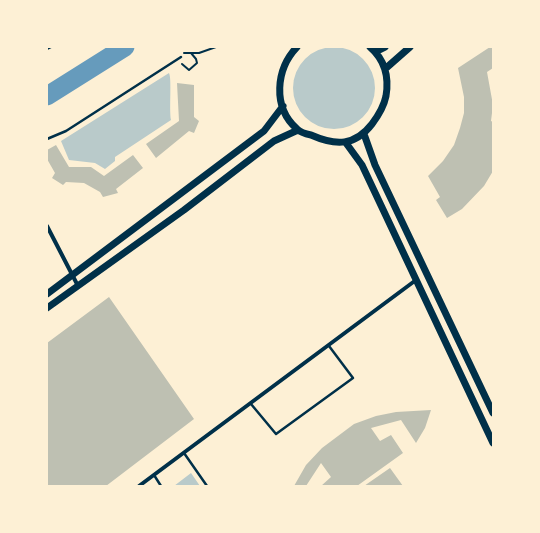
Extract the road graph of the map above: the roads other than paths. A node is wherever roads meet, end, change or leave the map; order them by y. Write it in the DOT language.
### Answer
graph roads {
  1 [pos="50,47"];
  2 [pos="297,47"];
  3 [pos="385,47"];
  4 [pos="410,47"];
  5 [pos="47,49"];
  6 [pos="372,49"];
  7 [pos="181,57"];
  8 [pos="385,69"];
  9 [pos="283,106"];
  10 [pos="298,130"];
  11 [pos="364,134"];
  12 [pos="47,139"];
  13 [pos="346,143"];
  14 [pos="47,226"];
  15 [pos="73,275"];
  16 [pos="416,280"];
  17 [pos="78,286"];
  18 [pos="47,294"];
  19 [pos="47,308"];
  20 [pos="329,346"];
  21 [pos="250,404"];
  22 [pos="493,413"];
  23 [pos="493,443"];
  24 [pos="184,453"];
  25 [pos="154,476"];
  26 [pos="140,486"];
  27 [pos="161,486"];
  28 [pos="207,486"];
  1 -- 5 [label="lane"];
  2 -- 9 [label="main road"];
  3 -- 6 [label="main road"];
  4 -- 8 [label="main road"];
  6 -- 8 [label="main road"];
  7 -- 12 [label="lane"];
  8 -- 11 [label="main road"];
  9 -- 10 [label="main road"];
  9 -- 15 [label="main road"];
  10 -- 13 [label="main road"];
  10 -- 17 [label="main road"];
  11 -- 13 [label="main road"];
  11 -- 22 [label="main road"];
  13 -- 16 [label="main road"];
  14 -- 15 [label="street"];
  15 -- 17 [label="street"];
  15 -- 18 [label="main road"];
  16 -- 20 [label="street"];
  16 -- 23 [label="main road"];
  17 -- 19 [label="main road"];
  20 -- 21 [label="street"];
  20 -- 21 [label="lane"];
  21 -- 24 [label="street"];
  24 -- 25 [label="street"];
  24 -- 28 [label="lane"];
  25 -- 26 [label="street"];
  25 -- 27 [label="lane"];
}
